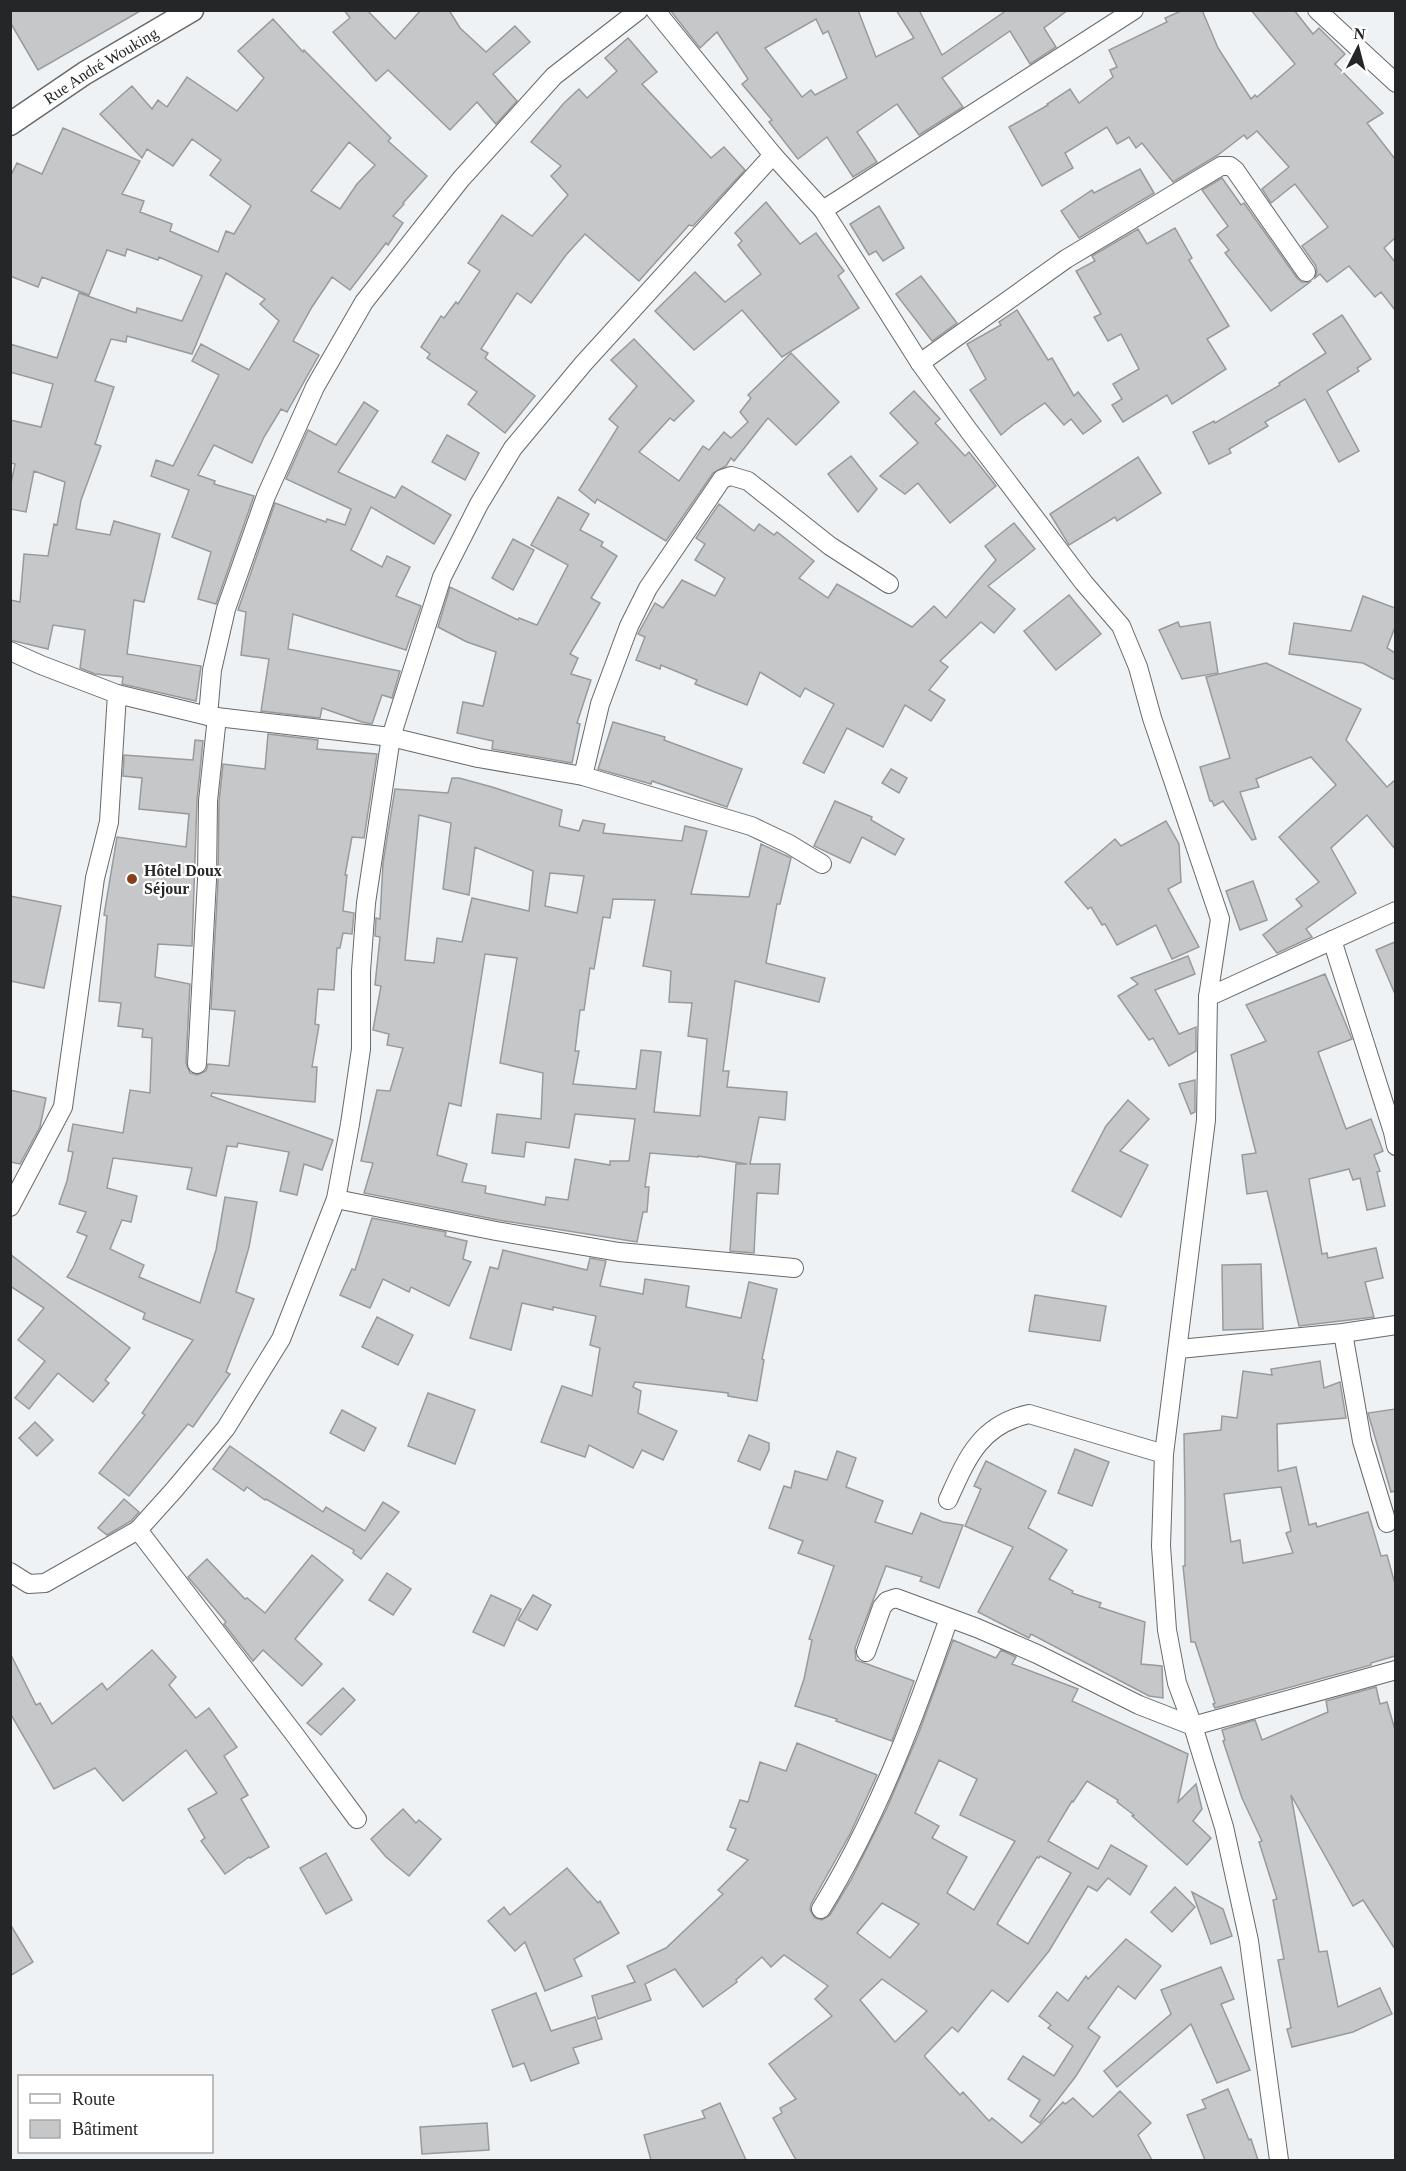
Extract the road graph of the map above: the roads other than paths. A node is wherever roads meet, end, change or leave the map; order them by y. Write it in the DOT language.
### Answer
graph roads {
  1 [pos="192,10"];
  2 [pos="639,10"];
  3 [pos="654,10"];
  4 [pos="1134,10"];
  5 [pos="1317,10"];
  6 [pos="1395,82"];
  7 [pos="10,123"];
  8 [pos="773,155"];
  9 [pos="823,210"];
  10 [pos="1306,272"];
  11 [pos="920,363"];
  12 [pos="889,584"];
  13 [pos="10,651"];
  14 [pos="117,694"];
  15 [pos="213,716"];
  16 [pos="391,737"];
  17 [pos="583,776"];
  18 [pos="822,864"];
  19 [pos="1395,911"];
  20 [pos="1332,940"];
  21 [pos="1208,997"];
  22 [pos="197,1064"];
  23 [pos="1395,1146"];
  24 [pos="336,1198"];
  25 [pos="10,1207"];
  26 [pos="794,1268"];
  27 [pos="1395,1325"];
  28 [pos="1343,1333"];
  29 [pos="1179,1348"];
  30 [pos="1164,1454"];
  31 [pos="948,1500"];
  32 [pos="1387,1523"];
  33 [pos="138,1530"];
  34 [pos="10,1572"];
  35 [pos="949,1618"];
  36 [pos="866,1652"];
  37 [pos="1395,1670"];
  38 [pos="1193,1726"];
  39 [pos="357,1819"];
  40 [pos="821,1909"];
  41 [pos="1279,2160"];
  1 -- 7 [label="street, Rue André Wouking"];
  2 -- 15 [label="street"];
  3 -- 8 [label="street"];
  4 -- 9 [label="street"];
  5 -- 6 [label="street"];
  8 -- 9 [label="street"];
  8 -- 16 [label="street"];
  9 -- 11 [label="street"];
  10 -- 11 [label="street"];
  11 -- 21 [label="street"];
  12 -- 17 [label="street"];
  13 -- 14 [label="street"];
  14 -- 15 [label="street"];
  14 -- 25 [label="street"];
  15 -- 16 [label="street"];
  15 -- 22 [label="street"];
  16 -- 17 [label="street"];
  16 -- 24 [label="street"];
  17 -- 18 [label="street"];
  19 -- 20 [label="street"];
  20 -- 21 [label="street"];
  20 -- 23 [label="street"];
  21 -- 29 [label="street"];
  24 -- 26 [label="street"];
  24 -- 33 [label="street"];
  27 -- 28 [label="street"];
  28 -- 29 [label="street"];
  28 -- 32 [label="street"];
  29 -- 30 [label="street"];
  30 -- 31 [label="street"];
  30 -- 38 [label="street"];
  33 -- 34 [label="street"];
  33 -- 39 [label="street"];
  35 -- 36 [label="street"];
  35 -- 38 [label="street"];
  35 -- 40 [label="street"];
  37 -- 38 [label="street"];
  38 -- 41 [label="street"];
}
